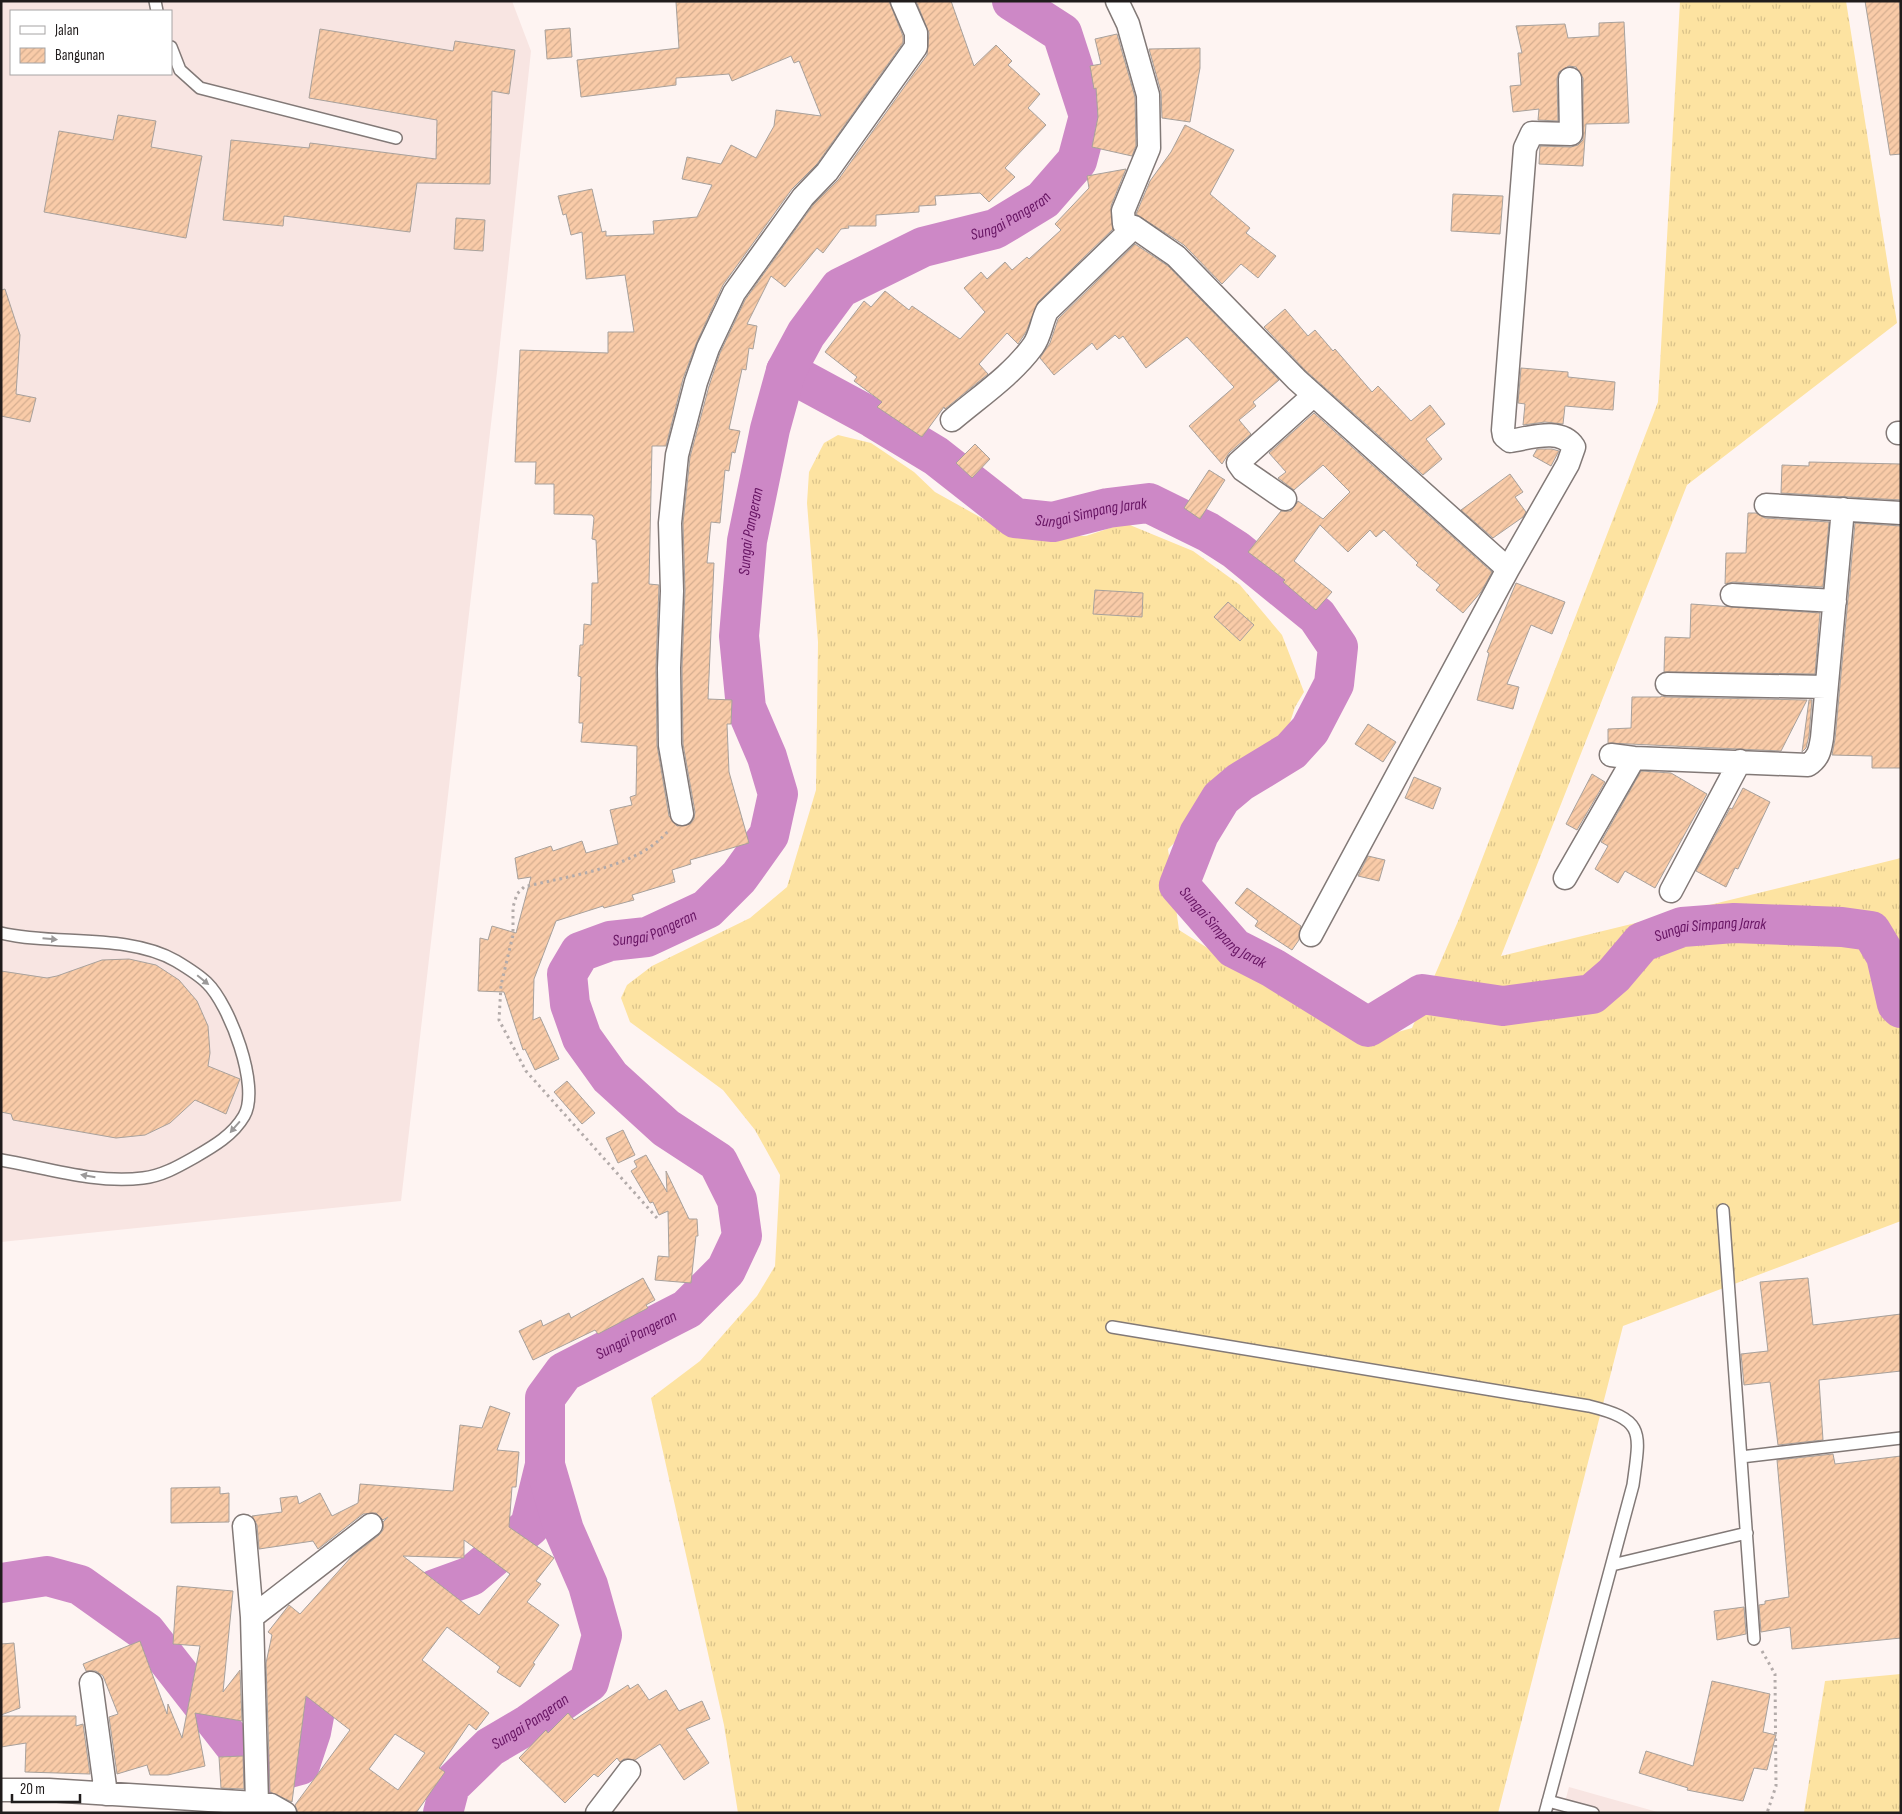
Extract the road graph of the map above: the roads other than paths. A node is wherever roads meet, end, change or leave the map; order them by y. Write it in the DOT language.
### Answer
graph roads {
  1 [pos="902,1"];
  2 [pos="1117,1"];
  3 [pos="172,50"];
  4 [pos="1570,79"];
  5 [pos="396,138"];
  6 [pos="1134,227"];
  7 [pos="1314,395"];
  8 [pos="952,420"];
  9 [pos="1285,499"];
  10 [pos="1766,505"];
  11 [pos="1842,509"];
  12 [pos="1901,512"];
  13 [pos="1508,569"];
  14 [pos="1732,595"];
  15 [pos="1835,601"];
  16 [pos="1667,684"];
  17 [pos="1826,687"];
  18 [pos="1611,755"];
  19 [pos="1634,758"];
  20 [pos="1740,761"];
  21 [pos="682,814"];
  22 [pos="1565,878"];
  23 [pos="1671,891"];
  24 [pos="1,933"];
  25 [pos="1311,935"];
  26 [pos="1,1160"];
  27 [pos="1723,1210"];
  28 [pos="1112,1327"];
  29 [pos="1901,1438"];
  30 [pos="1741,1457"];
  31 [pos="371,1525"];
  32 [pos="244,1526"];
  33 [pos="1747,1533"];
  34 [pos="1612,1565"];
  35 [pos="252,1616"];
  36 [pos="1754,1639"];
  37 [pos="90,1683"];
  38 [pos="629,1771"];
  39 [pos="1,1790"];
  40 [pos="112,1800"];
  41 [pos="1548,1801"];
  42 [pos="257,1803"];
  43 [pos="285,1813"];
  44 [pos="597,1813"];
  45 [pos="1545,1813"];
  46 [pos="1593,1813"];
  1 -- 21 [label="street"];
  2 -- 6 [label="street"];
  3 -- 5 [label="lane"];
  4 -- 13 [label="street"];
  6 -- 7 [label="street"];
  6 -- 8 [label="street"];
  7 -- 9 [label="street"];
  7 -- 13 [label="street"];
  10 -- 11 [label="street"];
  11 -- 12 [label="street"];
  11 -- 15 [label="street"];
  13 -- 25 [label="street"];
  14 -- 15 [label="street"];
  15 -- 17 [label="street"];
  16 -- 17 [label="street"];
  17 -- 20 [label="street"];
  18 -- 19 [label="street"];
  19 -- 20 [label="street"];
  19 -- 22 [label="street"];
  20 -- 23 [label="street"];
  24 -- 26 [label="lane, one-way"];
  27 -- 30 [label="lane"];
  28 -- 34 [label="lane"];
  29 -- 30 [label="lane"];
  30 -- 33 [label="lane"];
  31 -- 35 [label="street"];
  32 -- 35 [label="street"];
  33 -- 34 [label="lane"];
  33 -- 36 [label="lane"];
  34 -- 41 [label="lane"];
  35 -- 42 [label="street"];
  37 -- 40 [label="street"];
  38 -- 44 [label="street"];
  39 -- 40 [label="street"];
  40 -- 42 [label="street"];
  41 -- 45 [label="lane"];
  41 -- 46 [label="lane"];
  42 -- 43 [label="street"];
}
